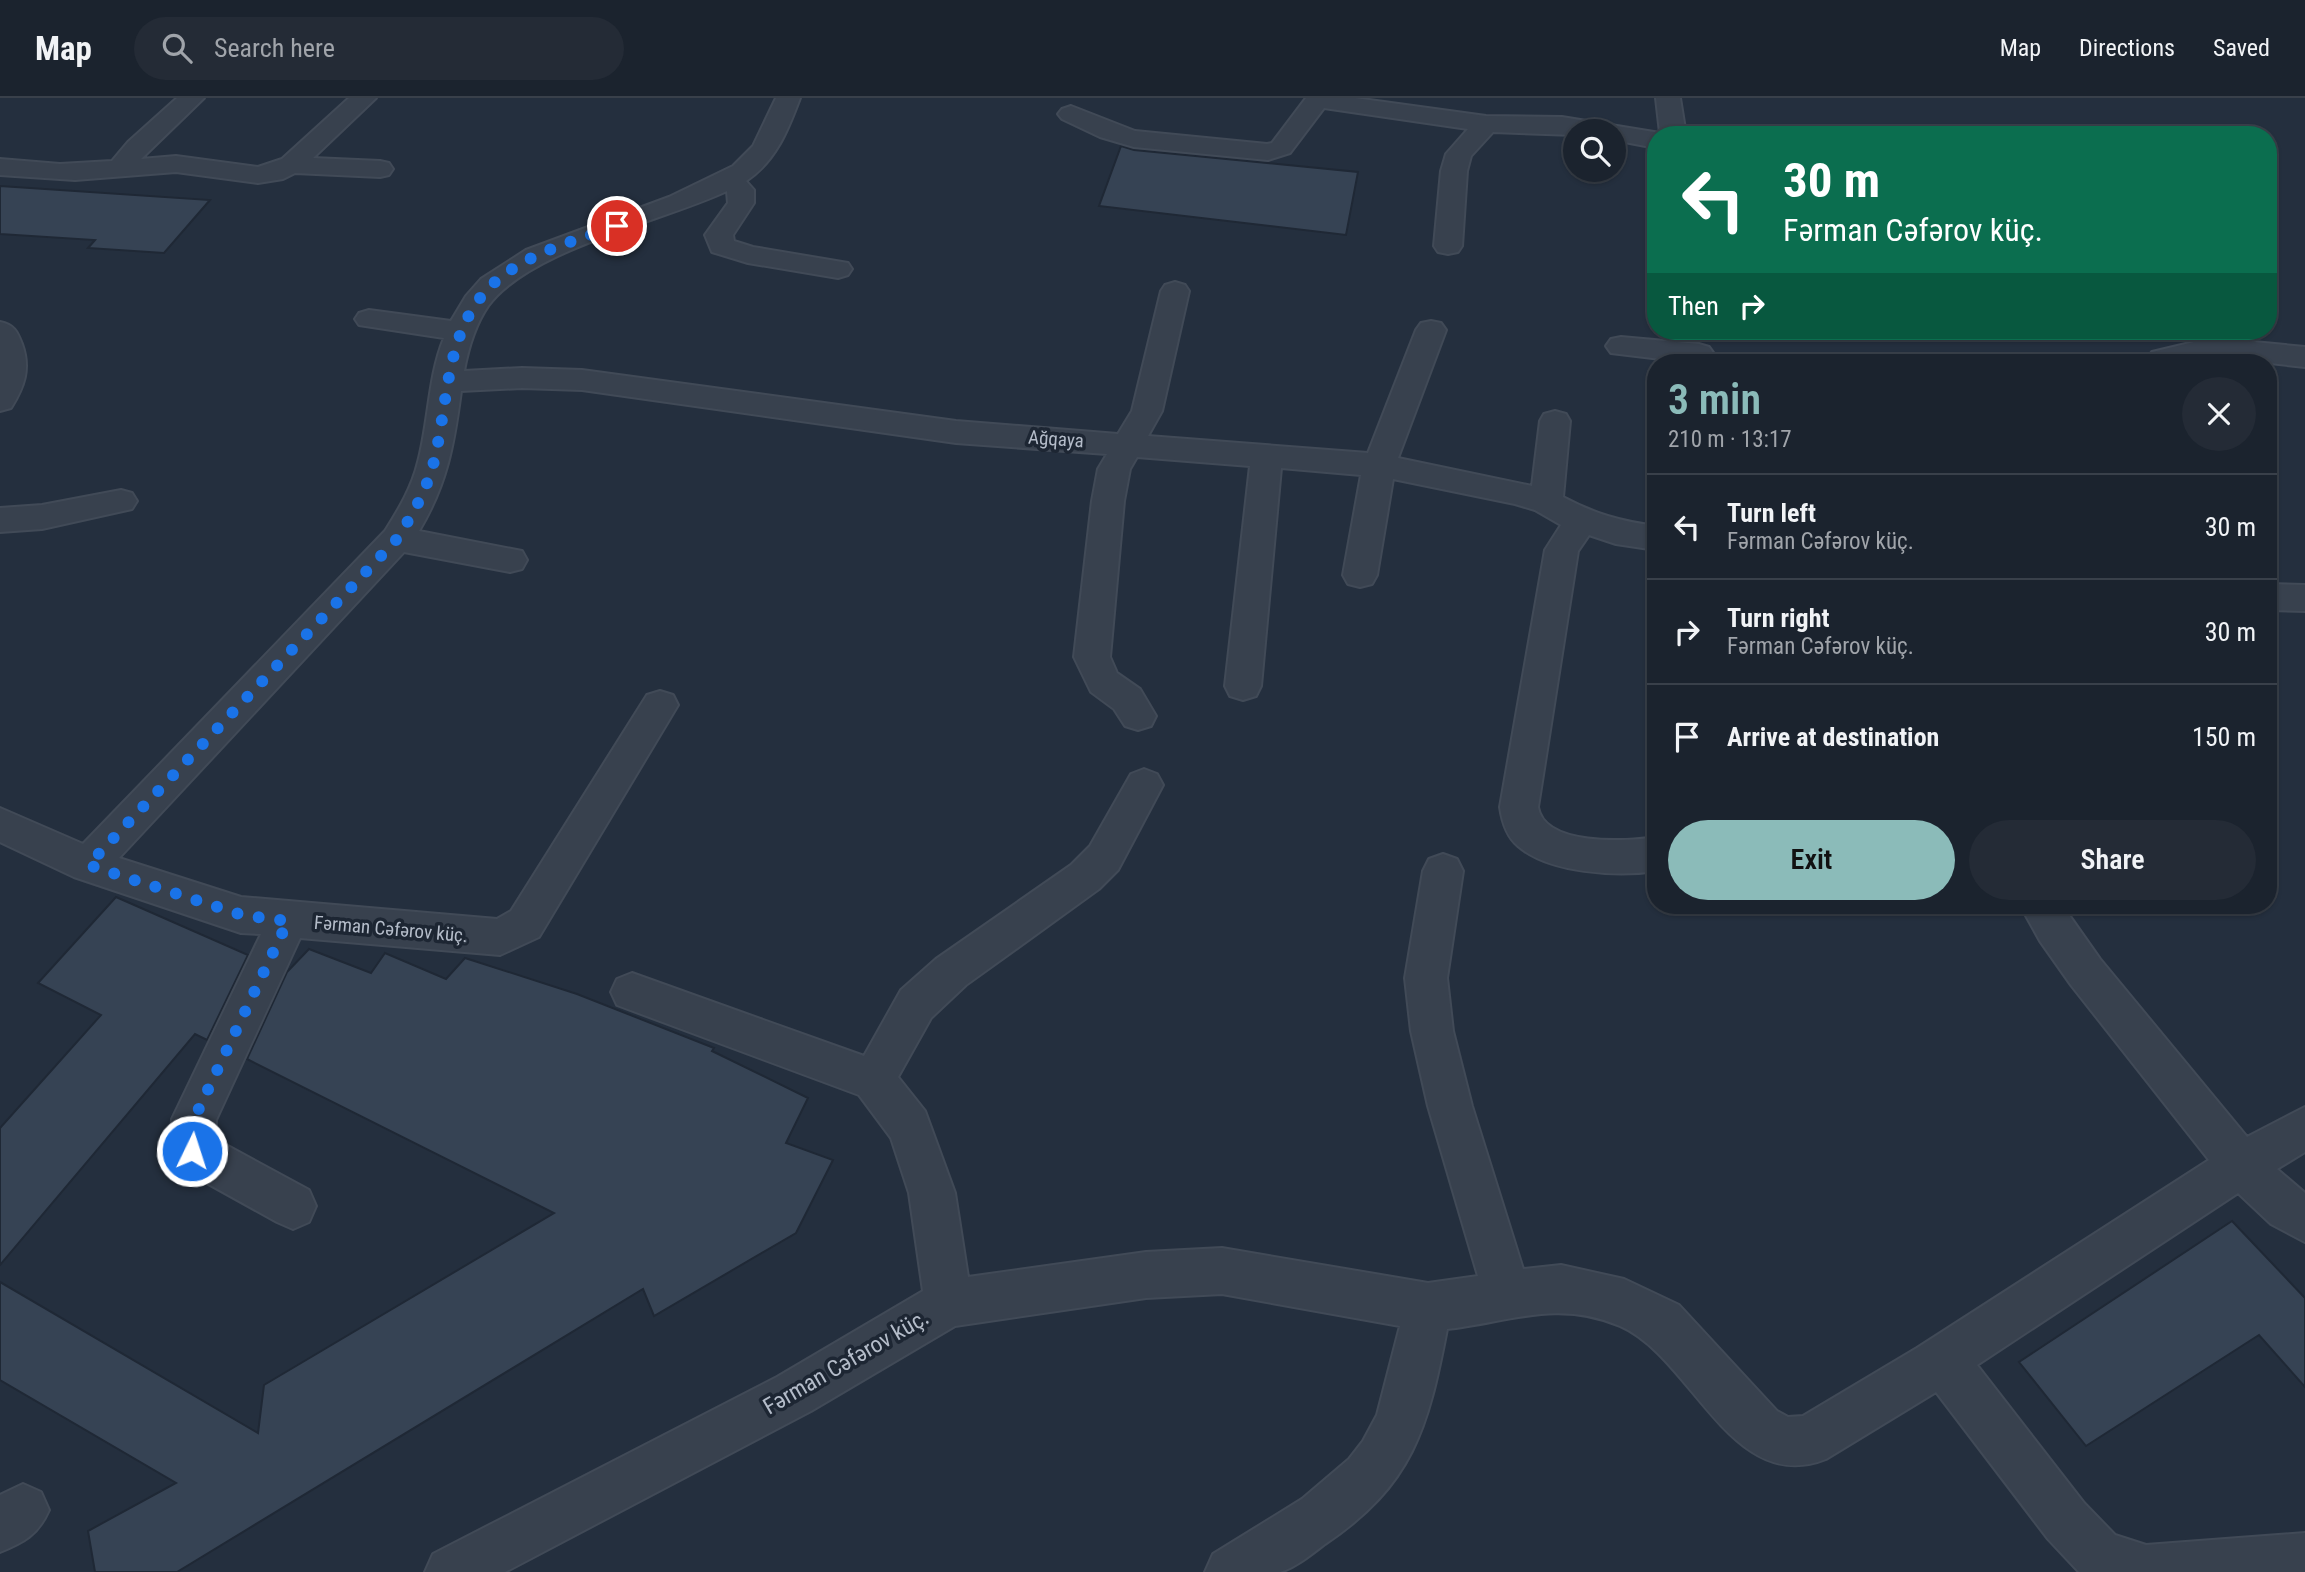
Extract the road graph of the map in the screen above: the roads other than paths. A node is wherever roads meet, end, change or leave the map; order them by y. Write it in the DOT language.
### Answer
graph roads {
  1 [pos="192,98"];
  2 [pos="364,98"];
  3 [pos="788,98"];
  4 [pos="1668,98"];
  5 [pos="1071,114"];
  6 [pos="1486,124"];
  7 [pos="1563,125"];
  8 [pos="1672,126"];
  9 [pos="1626,135"];
  10 [pos="1647,138"];
  11 [pos="292,165"];
  12 [pos="0,167"];
  13 [pos="120,169"];
  14 [pos="380,169"];
  15 [pos="730,180"];
  16 [pos="1448,246"];
  17 [pos="838,269"];
  18 [pos="1175,290"];
  19 [pos="369,319"];
  20 [pos="1431,330"];
  21 [pos="0,331"];
  22 [pos="459,331"];
  23 [pos="2240,341"];
  24 [pos="1621,346"];
  25 [pos="1704,349"];
  26 [pos="2175,354"];
  27 [pos="2305,357"];
  28 [pos="449,382"];
  29 [pos="0,401"];
  30 [pos="1555,421"];
  31 [pos="1128,445"];
  32 [pos="1266,455"];
  33 [pos="1379,465"];
  34 [pos="121,502"];
  35 [pos="1546,502"];
  36 [pos="0,520"];
  37 [pos="1581,521"];
  38 [pos="1647,537"];
  39 [pos="397,539"];
  40 [pos="510,560"];
  41 [pos="1360,575"];
  42 [pos="2277,597"];
  43 [pos="2305,598"];
  44 [pos="1243,686"];
  45 [pos="660,705"];
  46 [pos="1138,716"];
  47 [pos="1144,785"];
  48 [pos="0,824"];
  49 [pos="1647,855"];
  50 [pos="88,865"];
  51 [pos="1443,871"];
  52 [pos="2045,914"];
  53 [pos="288,921"];
  54 [pos="632,992"];
  55 [pos="874,1080"];
  56 [pos="2305,1128"];
  57 [pos="2243,1164"];
  58 [pos="293,1206"];
  59 [pos="2305,1219"];
  60 [pos="1507,1294"];
  61 [pos="948,1303"];
  62 [pos="1428,1307"];
  63 [pos="1943,1361"];
  64 [pos="2305,1559"];
  65 [pos="451,1572"];
  66 [pos="1231,1572"];
  1 -- 13 [label="street"];
  2 -- 11 [label="street"];
  3 -- 15 [label="street"];
  4 -- 8 [label="street"];
  5 -- 6 [label="street"];
  6 -- 7 [label="street"];
  6 -- 16 [label="street"];
  9 -- 10 [label="street"];
  11 -- 13 [label="street"];
  11 -- 14 [label="street"];
  12 -- 13 [label="street"];
  15 -- 17 [label="street"];
  15 -- 22 [label="street"];
  18 -- 31 [label="street"];
  19 -- 22 [label="street"];
  20 -- 33 [label="street"];
  21 -- 29 [label="street"];
  22 -- 28 [label="street"];
  23 -- 26 [label="street"];
  23 -- 27 [label="street"];
  24 -- 25 [label="street"];
  28 -- 31 [label="street, Ağqaya"];
  28 -- 39 [label="street"];
  30 -- 35 [label="street"];
  31 -- 32 [label="street, Ağqaya"];
  31 -- 46 [label="street"];
  32 -- 33 [label="street, Ağqaya"];
  32 -- 44 [label="street"];
  33 -- 35 [label="street, Ağqaya"];
  33 -- 41 [label="street"];
  34 -- 36 [label="street"];
  35 -- 37 [label="street, Ağqaya"];
  37 -- 38 [label="street, Ağqaya"];
  37 -- 49 [label="street"];
  39 -- 40 [label="street"];
  39 -- 50 [label="street"];
  42 -- 43 [label="street"];
  45 -- 53 [label="street, Fərman Cəfərov küç."];
  47 -- 55 [label="street"];
  48 -- 50 [label="street, Fərman Cəfərov küç."];
  50 -- 53 [label="street, Fərman Cəfərov küç."];
  51 -- 60 [label="street"];
  52 -- 57 [label="street"];
  53 -- 58 [label="street"];
  54 -- 55 [label="street"];
  55 -- 61 [label="street, Fərman Cəfərov küç."];
  56 -- 57 [label="street"];
  57 -- 59 [label="street"];
  57 -- 63 [label="street"];
  60 -- 62 [label="street"];
  60 -- 63 [label="street"];
  61 -- 62 [label="street"];
  61 -- 65 [label="street, Fərman Cəfərov küç."];
  62 -- 66 [label="street"];
  63 -- 64 [label="street"];
}
